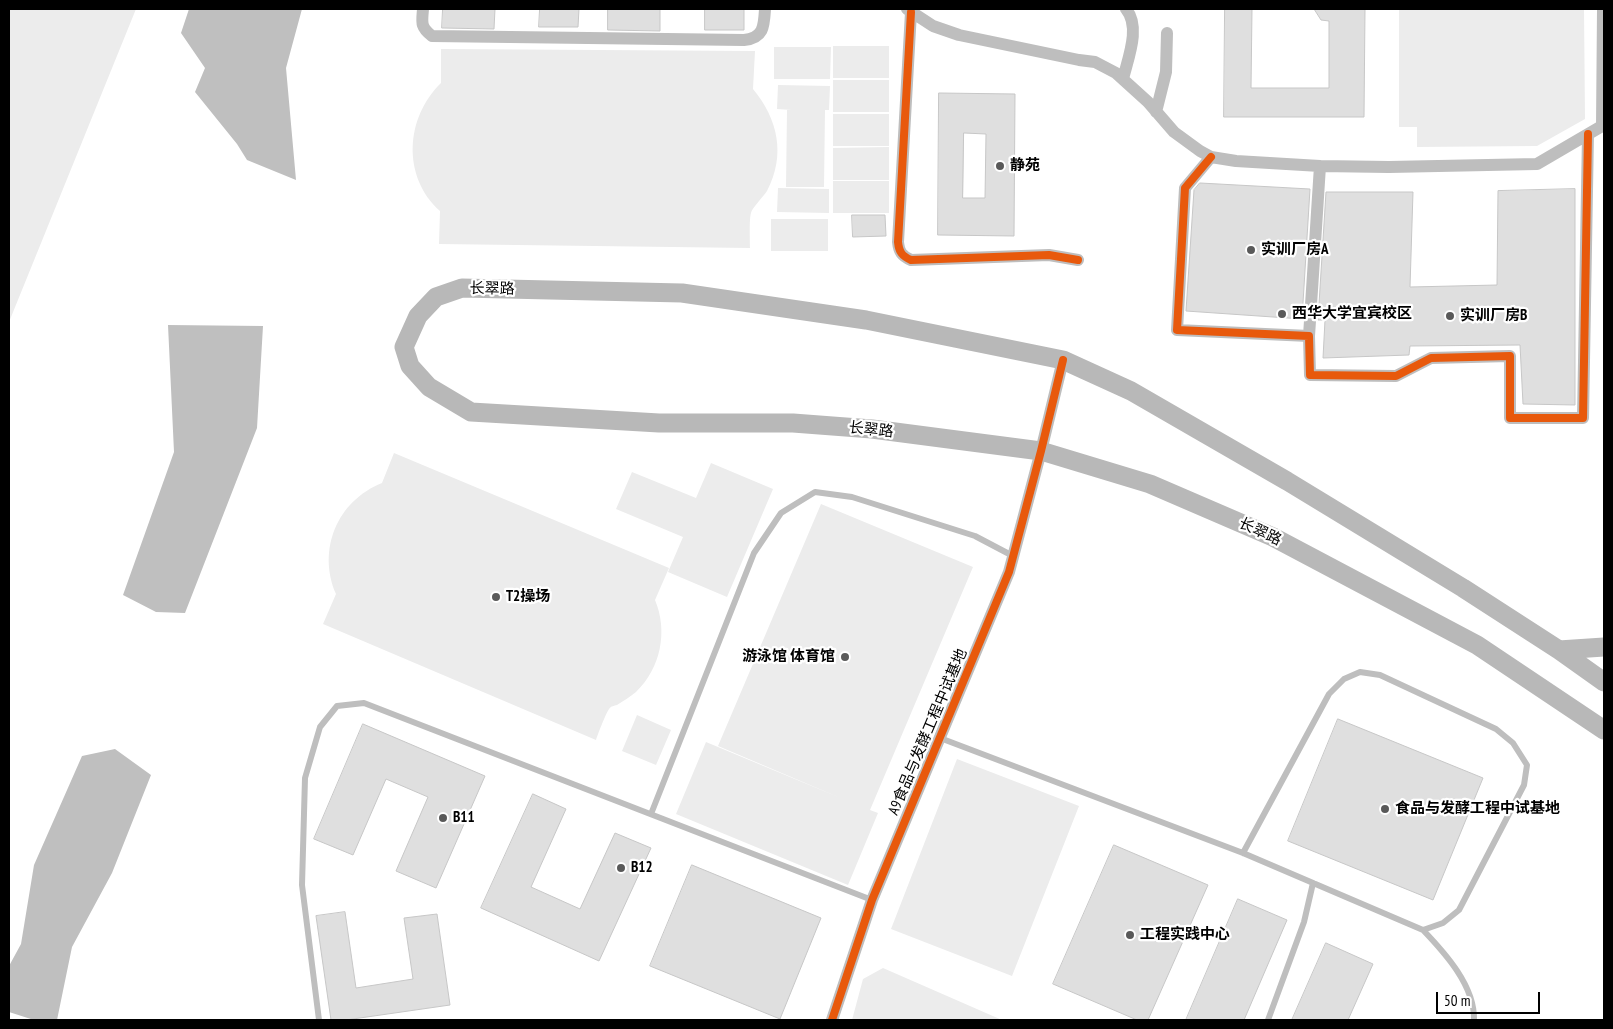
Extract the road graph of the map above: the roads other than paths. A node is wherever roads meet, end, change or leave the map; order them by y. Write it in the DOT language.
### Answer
graph roads {
  1 [pos="423,9"];
  2 [pos="765,9"];
  3 [pos="1126,9"];
  4 [pos="1603,9"];
  5 [pos="909,10"];
  6 [pos="1167,33"];
  7 [pos="1123,79"];
  8 [pos="1156,112"];
  9 [pos="1588,134"];
  10 [pos="1211,157"];
  11 [pos="1320,166"];
  12 [pos="1078,260"];
  13 [pos="1309,336"];
  14 [pos="1062,360"];
  15 [pos="1041,451"];
  16 [pos="1013,556"];
  17 [pos="1604,647"];
  18 [pos="1559,650"];
  19 [pos="1604,682"];
  20 [pos="1604,730"];
  21 [pos="940,738"];
  22 [pos="651,814"];
  23 [pos="1243,853"];
  24 [pos="1312,883"];
  25 [pos="872,900"];
  26 [pos="1423,930"];
  27 [pos="319,1020"];
  28 [pos="832,1020"];
  29 [pos="1268,1020"];
  30 [pos="1474,1020"];
  1 -- 2 [label="street"];
  3 -- 7 [label="street"];
  4 -- 9 [label="street"];
  5 -- 7 [label="street"];
  5 -- 12 [label="street"];
  6 -- 8 [label="street"];
  7 -- 8 [label="street"];
  8 -- 10 [label="street"];
  9 -- 11 [label="street"];
  9 -- 13 [label="street"];
  10 -- 11 [label="street"];
  10 -- 13 [label="street"];
  11 -- 13 [label="street"];
  14 -- 15 [label="street, A9食品与发酵工程中试基地"];
  14 -- 15 [label="main road, 长翠路"];
  14 -- 18 [label="main road, 长翠路"];
  15 -- 16 [label="street, A9食品与发酵工程中试基地"];
  15 -- 20 [label="main road, 长翠路"];
  16 -- 21 [label="street, A9食品与发酵工程中试基地"];
  16 -- 22 [label="lane"];
  17 -- 18 [label="main road"];
  18 -- 19 [label="main road, 长翠路"];
  21 -- 23 [label="lane"];
  21 -- 25 [label="street, A9食品与发酵工程中试基地"];
  22 -- 25 [label="lane"];
  22 -- 27 [label="lane"];
  23 -- 24 [label="lane"];
  23 -- 26 [label="lane"];
  24 -- 26 [label="lane"];
  24 -- 29 [label="lane"];
  25 -- 28 [label="street, A9食品与发酵工程中试基地"];
  26 -- 30 [label="lane"];
}
